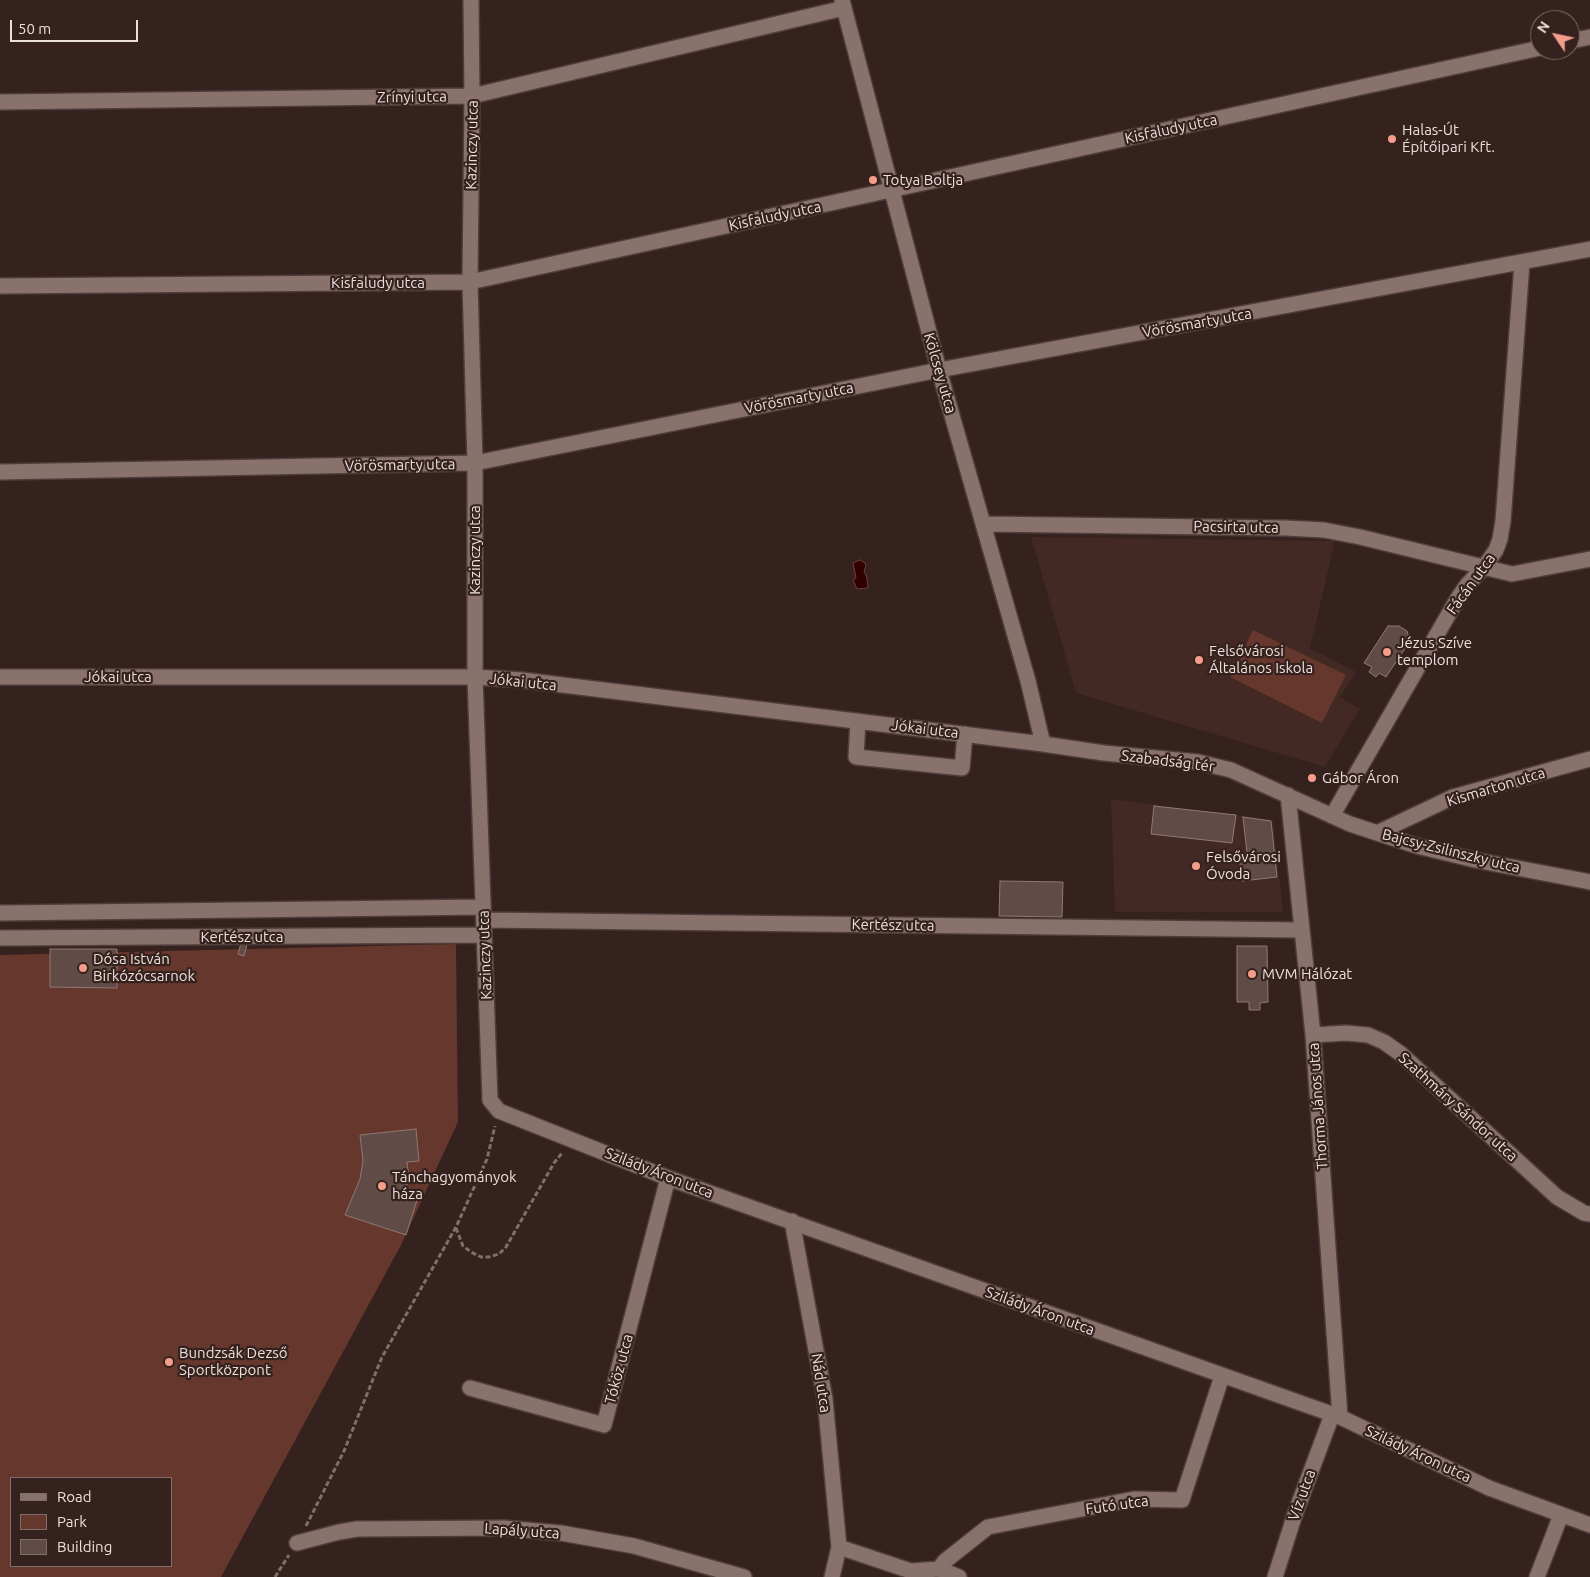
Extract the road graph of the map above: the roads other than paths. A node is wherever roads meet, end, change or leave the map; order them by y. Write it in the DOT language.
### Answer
graph roads {
  1 [pos="471,0"];
  2 [pos="843,4"];
  3 [pos="1530,50"];
  4 [pos="472,96"];
  5 [pos="0,102"];
  6 [pos="891,190"];
  7 [pos="1590,250"];
  8 [pos="1522,263"];
  9 [pos="470,282"];
  10 [pos="0,286"];
  11 [pos="939,370"];
  12 [pos="475,463"];
  13 [pos="0,472"];
  14 [pos="984,524"];
  15 [pos="1590,560"];
  16 [pos="1484,567"];
  17 [pos="0,677"];
  18 [pos="475,677"];
  19 [pos="858,721"];
  20 [pos="965,734"];
  21 [pos="1043,744"];
  22 [pos="1590,759"];
  23 [pos="1288,795"];
  24 [pos="1332,816"];
  25 [pos="1377,833"];
  26 [pos="1590,882"];
  27 [pos="0,913"];
  28 [pos="484,920"];
  29 [pos="1302,930"];
  30 [pos="0,938"];
  31 [pos="1313,1035"];
  32 [pos="494,1105"];
  33 [pos="668,1178"];
  34 [pos="1590,1214"];
  35 [pos="792,1221"];
  36 [pos="1222,1376"];
  37 [pos="470,1388"];
  38 [pos="1336,1416"];
  39 [pos="1561,1515"];
  40 [pos="1590,1525"];
  41 [pos="297,1543"];
  42 [pos="839,1547"];
  43 [pos="939,1569"];
  44 [pos="744,1577"];
  45 [pos="832,1577"];
  46 [pos="959,1577"];
  47 [pos="1275,1577"];
  48 [pos="1538,1577"];
  1 -- 4 [label="street, Kazinczy utca"];
  2 -- 4 [label="street, Zrínyi utca"];
  2 -- 6 [label="street, Kölcsey utca"];
  3 -- 6 [label="street, Kisfaludy utca"];
  4 -- 5 [label="street, Zrínyi utca"];
  4 -- 9 [label="street, Kazinczy utca"];
  6 -- 9 [label="street, Kisfaludy utca"];
  6 -- 11 [label="street, Kölcsey utca"];
  7 -- 8 [label="street, Vörösmarty utca"];
  8 -- 11 [label="street, Vörösmarty utca"];
  8 -- 16 [label="street, Fácán utca"];
  9 -- 10 [label="street, Kisfaludy utca"];
  9 -- 12 [label="street, Kazinczy utca"];
  11 -- 12 [label="street, Vörösmarty utca"];
  11 -- 14 [label="street, Kölcsey utca"];
  12 -- 13 [label="street, Vörösmarty utca"];
  12 -- 18 [label="street, Kazinczy utca"];
  14 -- 16 [label="street, Pacsirta utca"];
  14 -- 21 [label="street, Kölcsey utca"];
  15 -- 16 [label="street, Pacsirta utca"];
  16 -- 24 [label="street, Fácán utca"];
  17 -- 18 [label="street, Jókai utca"];
  18 -- 19 [label="street, Jókai utca"];
  18 -- 28 [label="street, Kazinczy utca"];
  19 -- 20 [label="street, Jókai utca"];
  19 -- 20 [label="street"];
  20 -- 21 [label="street, Jókai utca"];
  21 -- 23 [label="street, Szabadság tér"];
  22 -- 25 [label="street, Kismarton utca"];
  23 -- 24 [label="street, Bajcsy-Zsilinszky utca"];
  23 -- 29 [label="street, Thorma János utca"];
  24 -- 25 [label="street, Bajcsy-Zsilinszky utca"];
  25 -- 26 [label="street, Bajcsy-Zsilinszky utca"];
  27 -- 28 [label="street"];
  28 -- 29 [label="street, Kertész utca"];
  28 -- 30 [label="street, Kertész utca"];
  28 -- 32 [label="street, Kazinczy utca"];
  29 -- 31 [label="street, Thorma János utca"];
  31 -- 34 [label="street, Szathmáry Sándor utca"];
  31 -- 38 [label="street, Thorma János utca"];
  32 -- 33 [label="street, Szilády Áron utca"];
  33 -- 35 [label="street, Szilády Áron utca"];
  33 -- 37 [label="street, Tóköz utca"];
  35 -- 36 [label="street, Szilády Áron utca"];
  35 -- 42 [label="street, Nád utca"];
  36 -- 38 [label="street, Szilády Áron utca"];
  36 -- 43 [label="street, Futó utca"];
  38 -- 39 [label="street, Szilády Áron utca"];
  38 -- 47 [label="street, Víz utca"];
  39 -- 40 [label="street, Szilády Áron utca"];
  39 -- 48 [label="street"];
  41 -- 44 [label="street, Lapály utca"];
  42 -- 43 [label="street"];
  42 -- 45 [label="street"];
  43 -- 46 [label="street"];
}
